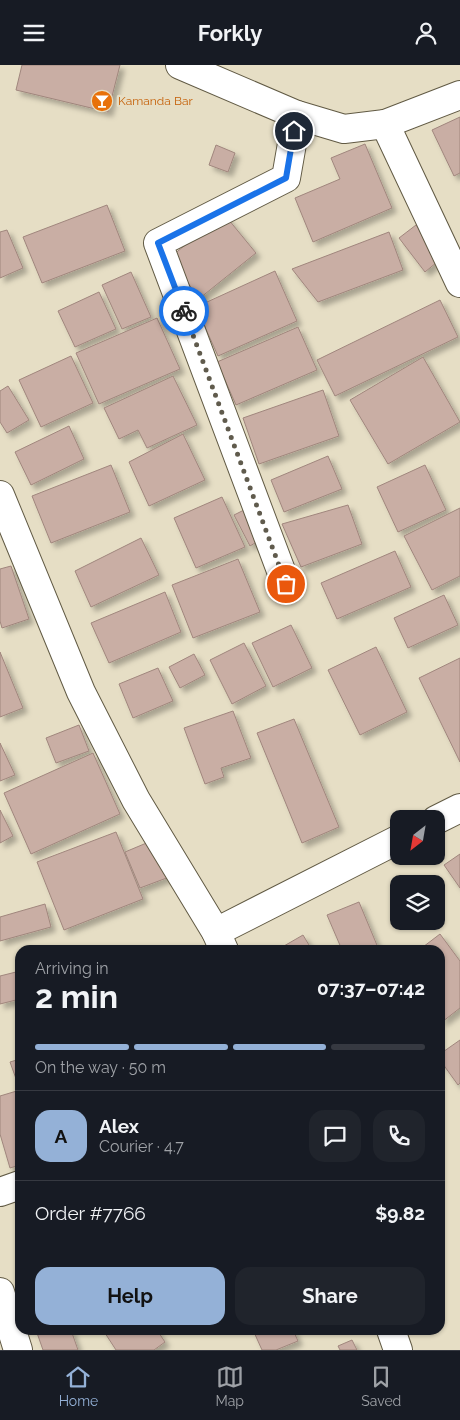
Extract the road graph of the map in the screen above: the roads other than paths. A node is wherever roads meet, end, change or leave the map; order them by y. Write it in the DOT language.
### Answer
graph roads {
  1 [pos="180,65"];
  2 [pos="460,95"];
  3 [pos="297,115"];
  4 [pos="385,124"];
  5 [pos="460,283"];
  6 [pos="0,495"];
  7 [pos="286,584"];
  8 [pos="460,808"];
  9 [pos="445,816"];
  10 [pos="390,844"];
  11 [pos="220,941"];
  12 [pos="15,1187"];
  13 [pos="0,1192"];
  14 [pos="0,1293"];
  15 [pos="393,1335"];
  16 [pos="18,1350"];
  17 [pos="398,1350"];
  1 -- 3 [label="street"];
  2 -- 4 [label="street"];
  3 -- 4 [label="street"];
  3 -- 7 [label="street"];
  4 -- 5 [label="street"];
  6 -- 11 [label="street"];
  8 -- 9 [label="street"];
  10 -- 11 [label="street"];
  12 -- 13 [label="street"];
  14 -- 16 [label="street"];
  15 -- 17 [label="street"];
}
